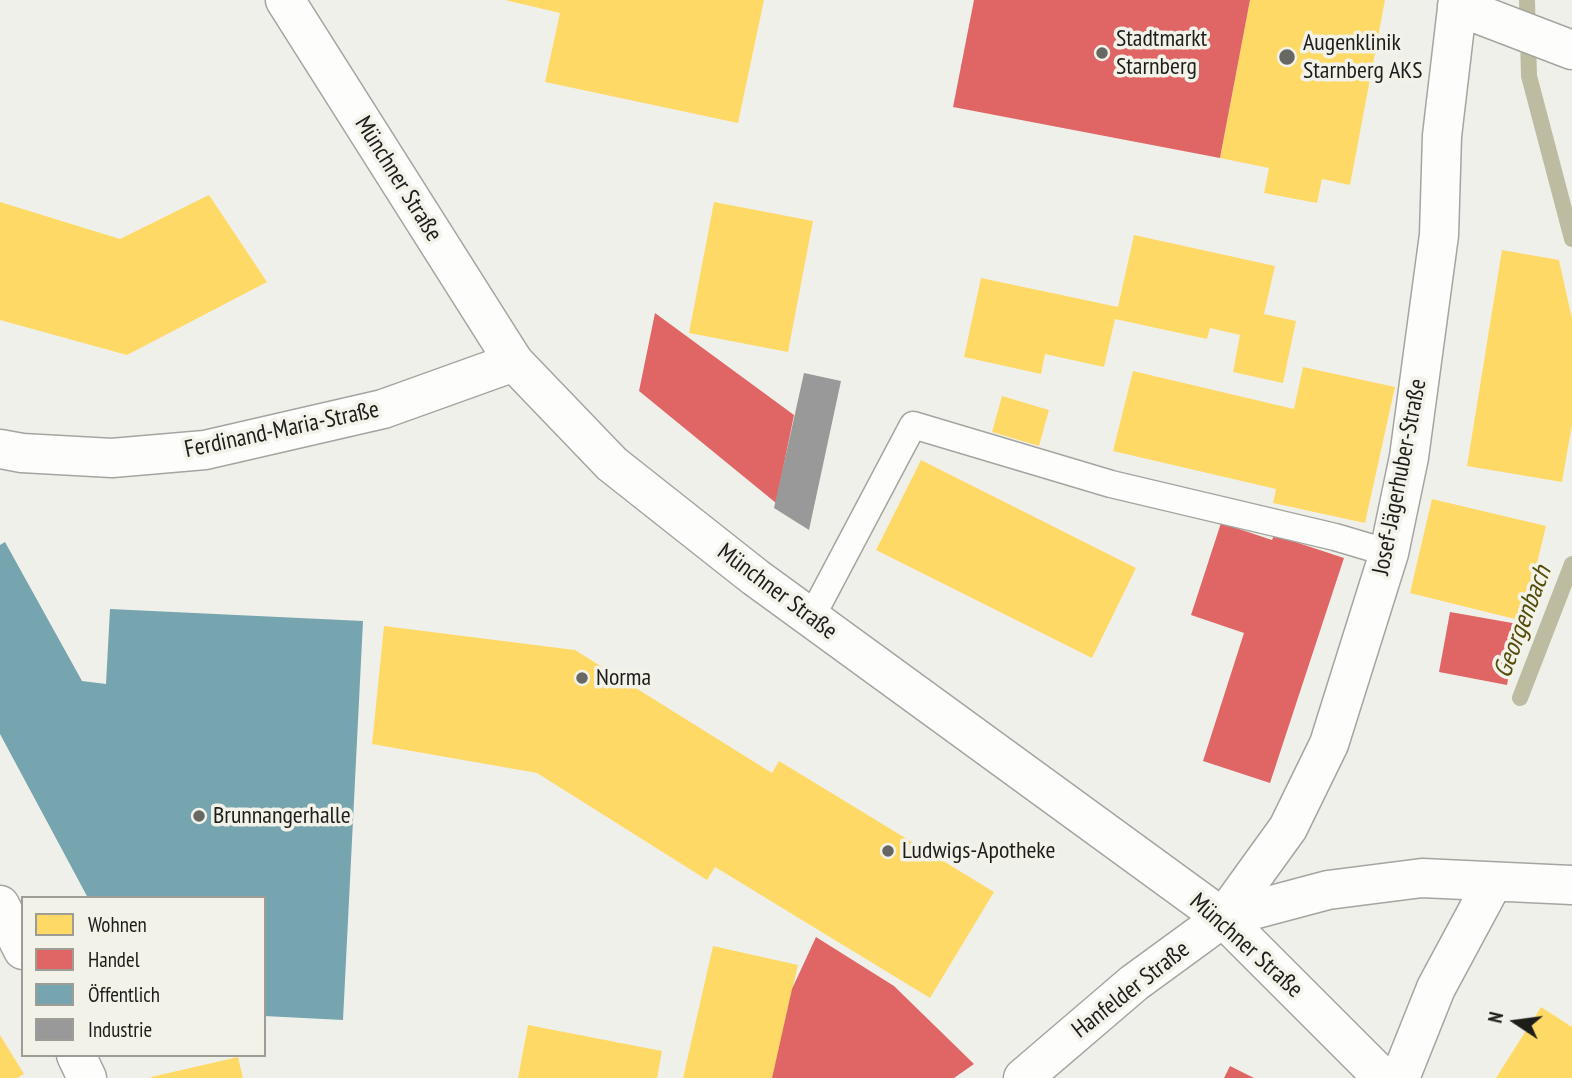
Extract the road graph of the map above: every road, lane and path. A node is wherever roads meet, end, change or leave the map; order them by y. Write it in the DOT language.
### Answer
graph roads {
  1 [pos="285,0"];
  2 [pos="1458,3"];
  3 [pos="1567,48"];
  4 [pos="514,362"];
  5 [pos="0,449"];
  6 [pos="1389,553"];
  7 [pos="811,618"];
  8 [pos="1493,882"];
  9 [pos="1572,886"];
  10 [pos="0,905"];
  11 [pos="1223,918"];
  12 [pos="21,946"];
  13 [pos="77,1057"];
  14 [pos="87,1078"];
  15 [pos="1023,1078"];
  16 [pos="1383,1078"];
  17 [pos="1400,1078"];
  1 -- 4 [label="street, Münchner Straße"];
  2 -- 3 [label="street"];
  2 -- 6 [label="street, Josef-Jägerhuber-Straße"];
  4 -- 5 [label="street, Ferdinand-Maria-Straße"];
  4 -- 7 [label="street, Münchner Straße"];
  6 -- 7 [label="lane"];
  6 -- 11 [label="street, Josef-Jägerhuber-Straße"];
  7 -- 11 [label="street, Münchner Straße"];
  8 -- 9 [label="street, Hanfelder Straße"];
  8 -- 11 [label="street, Hanfelder Straße"];
  8 -- 17 [label="street"];
  10 -- 12 [label="street"];
  11 -- 15 [label="street, Hanfelder Straße"];
  11 -- 16 [label="street, Münchner Straße"];
  13 -- 14 [label="street"];
}
